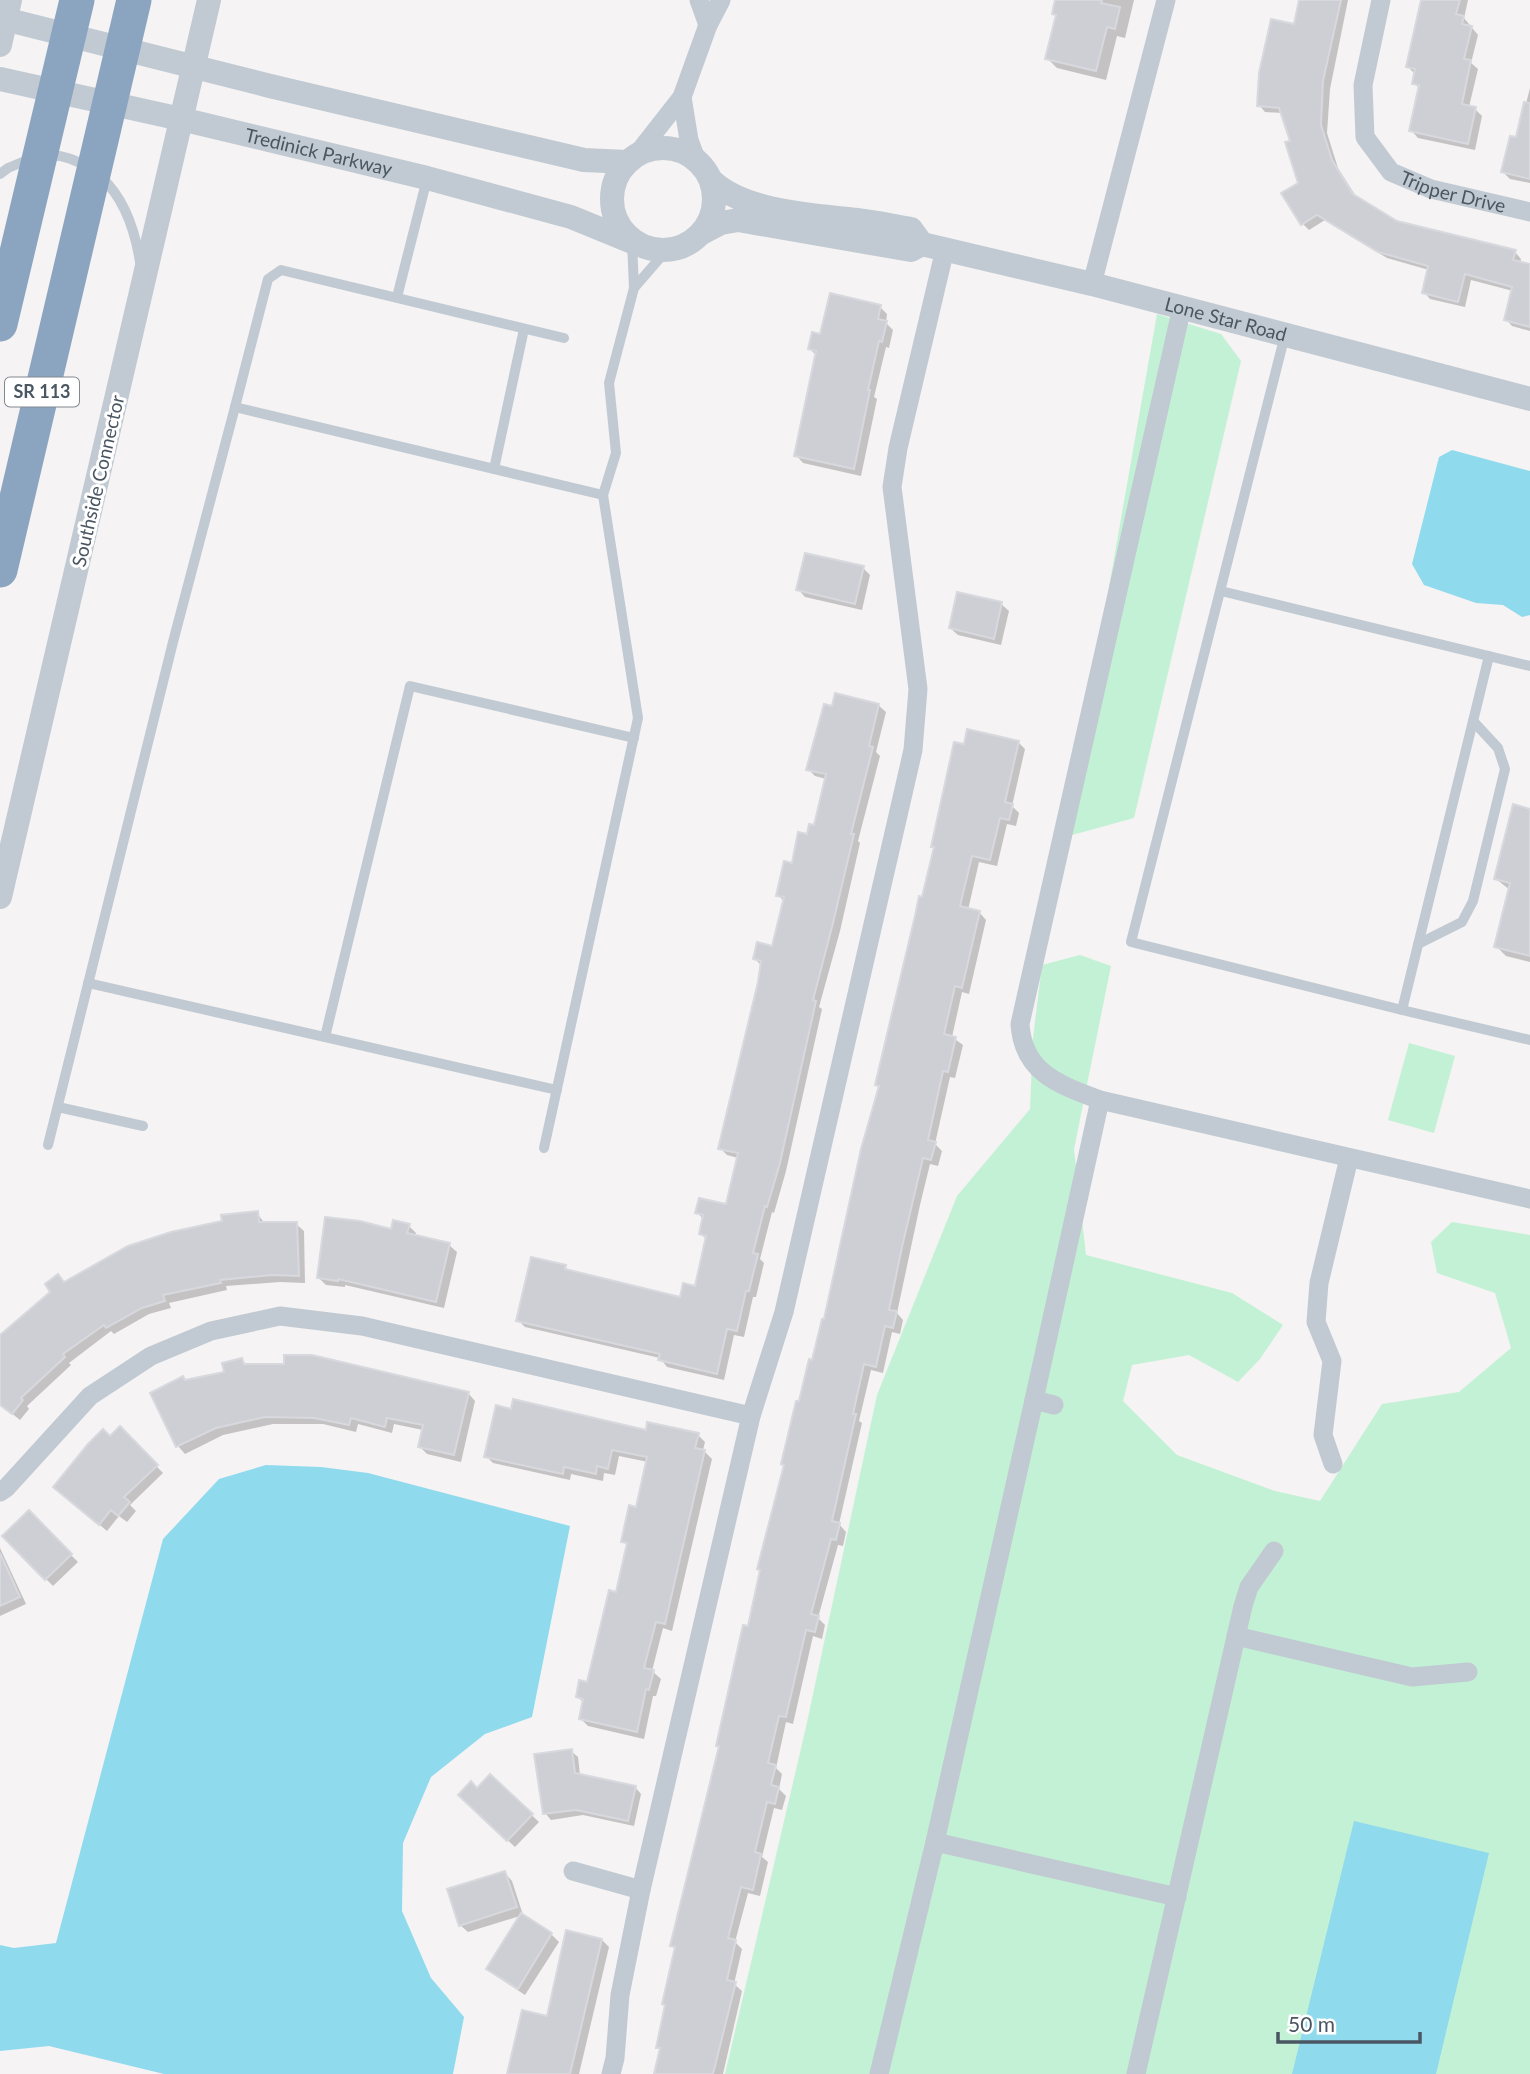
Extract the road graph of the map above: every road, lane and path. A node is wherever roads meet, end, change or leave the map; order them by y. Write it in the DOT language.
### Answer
graph roads {
  1 [pos="77,0"];
  2 [pos="209,0"];
  3 [pos="699,0"];
  4 [pos="721,0"];
  5 [pos="1166,0"];
  6 [pos="1381,0"];
  7 [pos="133,5"];
  8 [pos="5,13"];
  9 [pos="708,25"];
  10 [pos="0,45"];
  11 [pos="194,65"];
  12 [pos="0,79"];
  13 [pos="682,97"];
  14 [pos="181,119"];
  15 [pos="696,159"];
  16 [pos="631,160"];
  17 [pos="0,174"];
  18 [pos="427,178"];
  19 [pos="712,181"];
  20 [pos="1530,212"];
  21 [pos="702,233"];
  22 [pos="632,242"];
  23 [pos="934,246"];
  24 [pos="666,251"];
  25 [pos="144,284"];
  26 [pos="1092,284"];
  27 [pos="634,288"];
  28 [pos="397,297"];
  29 [pos="1182,307"];
  30 [pos="0,324"];
  31 [pos="524,329"];
  32 [pos="1286,334"];
  33 [pos="565,338"];
  34 [pos="1530,399"];
  35 [pos="235,407"];
  36 [pos="494,469"];
  37 [pos="603,495"];
  38 [pos="0,570"];
  39 [pos="1220,591"];
  40 [pos="1489,656"];
  41 [pos="1530,666"];
  42 [pos="1473,720"];
  43 [pos="634,738"];
  44 [pos="0,897"];
  45 [pos="1418,944"];
  46 [pos="88,984"];
  47 [pos="1402,1010"];
  48 [pos="325,1037"];
  49 [pos="1530,1040"];
  50 [pos="557,1090"];
  51 [pos="1100,1100"];
  52 [pos="58,1107"];
  53 [pos="143,1126"];
  54 [pos="48,1145"];
  55 [pos="544,1148"];
  56 [pos="1349,1158"];
  57 [pos="1530,1199"];
  58 [pos="1034,1400"];
  59 [pos="1054,1405"];
  60 [pos="751,1416"];
  61 [pos="1333,1464"];
  62 [pos="0,1492"];
  63 [pos="1274,1551"];
  64 [pos="1236,1636"];
  65 [pos="1468,1672"];
  66 [pos="934,1842"];
  67 [pos="573,1871"];
  68 [pos="641,1890"];
  69 [pos="1177,1897"];
  70 [pos="611,2074"];
  71 [pos="879,2074"];
  72 [pos="1136,2074"];
  1 -- 30 [label="highway"];
  2 -- 11 [label="street, Southside Connector"];
  3 -- 9 [label="street"];
  4 -- 9 [label="street"];
  5 -- 26 [label="street"];
  6 -- 20 [label="street, Tripper Drive"];
  7 -- 38 [label="highway, SR 113"];
  8 -- 10 [label="street"];
  8 -- 11 [label="street"];
  9 -- 13 [label="street"];
  11 -- 14 [label="street, Southside Connector"];
  11 -- 16 [label="street"];
  12 -- 14 [label="street, Tredinick Parkway"];
  13 -- 15 [label="street"];
  13 -- 16 [label="street"];
  14 -- 18 [label="street, Tredinick Parkway"];
  14 -- 25 [label="street, Southside Connector"];
  15 -- 16 [label="street"];
  15 -- 19 [label="street"];
  16 -- 22 [label="street"];
  17 -- 25 [label="lane"];
  18 -- 22 [label="street, Tredinick Parkway"];
  18 -- 28 [label="lane"];
  19 -- 21 [label="street"];
  19 -- 23 [label="street, Lone Star Road"];
  21 -- 23 [label="street, Lone Star Road"];
  21 -- 24 [label="street"];
  22 -- 24 [label="street"];
  22 -- 27 [label="lane"];
  23 -- 26 [label="street, Lone Star Road"];
  23 -- 60 [label="street"];
  24 -- 27 [label="lane"];
  25 -- 44 [label="street, Southside Connector"];
  26 -- 29 [label="street, Lone Star Road"];
  27 -- 37 [label="lane"];
  28 -- 31 [label="lane"];
  28 -- 35 [label="lane"];
  29 -- 32 [label="street, Lone Star Road"];
  29 -- 51 [label="street"];
  31 -- 33 [label="lane"];
  31 -- 36 [label="lane"];
  32 -- 34 [label="street, Lone Star Road"];
  32 -- 39 [label="lane"];
  35 -- 36 [label="lane"];
  35 -- 46 [label="lane"];
  36 -- 37 [label="lane"];
  37 -- 43 [label="lane"];
  39 -- 40 [label="lane"];
  39 -- 47 [label="lane"];
  40 -- 41 [label="lane"];
  40 -- 42 [label="lane"];
  42 -- 45 [label="lane"];
  42 -- 45 [label="lane"];
  43 -- 48 [label="lane"];
  43 -- 50 [label="lane"];
  45 -- 47 [label="lane"];
  46 -- 48 [label="lane"];
  46 -- 52 [label="lane"];
  47 -- 49 [label="lane"];
  48 -- 50 [label="lane"];
  50 -- 55 [label="lane"];
  51 -- 56 [label="street"];
  51 -- 58 [label="street"];
  52 -- 53 [label="lane"];
  52 -- 54 [label="lane"];
  56 -- 57 [label="street"];
  56 -- 61 [label="street"];
  58 -- 59 [label="street"];
  58 -- 66 [label="street"];
  60 -- 62 [label="street"];
  60 -- 68 [label="street"];
  63 -- 64 [label="street"];
  64 -- 65 [label="street"];
  64 -- 69 [label="street"];
  66 -- 69 [label="street"];
  66 -- 71 [label="street"];
  67 -- 68 [label="street"];
  68 -- 70 [label="street"];
  69 -- 72 [label="street"];
}
